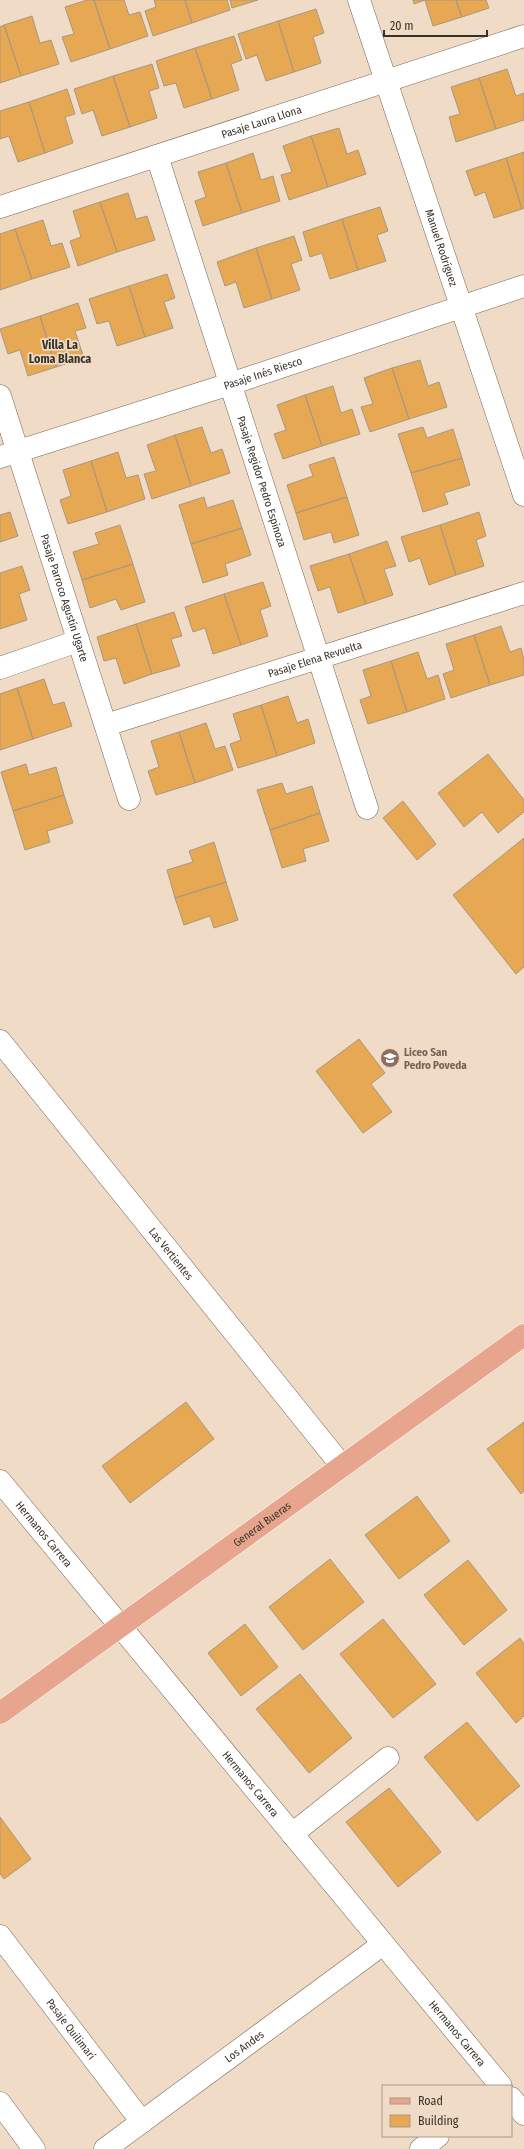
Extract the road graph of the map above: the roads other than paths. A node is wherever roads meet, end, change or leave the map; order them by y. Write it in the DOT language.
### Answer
graph roads {
  1 [pos="359,0"];
  2 [pos="524,36"];
  3 [pos="386,81"];
  4 [pos="157,156"];
  5 [pos="0,207"];
  6 [pos="524,286"];
  7 [pos="461,306"];
  8 [pos="230,384"];
  9 [pos="0,396"];
  10 [pos="9,454"];
  11 [pos="524,495"];
  12 [pos="524,593"];
  13 [pos="78,642"];
  14 [pos="318,658"];
  15 [pos="0,668"];
  16 [pos="106,725"];
  17 [pos="129,799"];
  18 [pos="366,808"];
  19 [pos="0,1041"];
  20 [pos="524,1335"];
  21 [pos="342,1466"];
  22 [pos="0,1481"];
  23 [pos="119,1627"];
  24 [pos="0,1713"];
  25 [pos="388,1758"];
  26 [pos="292,1834"];
  27 [pos="0,1936"];
  28 [pos="383,1944"];
  29 [pos="500,2085"];
  30 [pos="512,2099"];
  31 [pos="0,2103"];
  32 [pos="524,2114"];
  33 [pos="142,2122"];
  34 [pos="437,2137"];
  35 [pos="34,2149"];
  36 [pos="105,2149"];
  37 [pos="421,2149"];
  1 -- 3 [label="street, Manuel Rodríguez"];
  2 -- 3 [label="street, Pasaje Laura Llona"];
  3 -- 4 [label="street, Pasaje Laura Llona"];
  3 -- 7 [label="street, Manuel Rodríguez"];
  4 -- 5 [label="street, Pasaje Laura Llona"];
  4 -- 8 [label="street, Pasaje Regidor Pedro Espinoza"];
  6 -- 7 [label="street, Pasaje Inés Riesco"];
  7 -- 8 [label="street, Pasaje Inés Riesco"];
  7 -- 11 [label="street, Manuel Rodríguez"];
  8 -- 10 [label="street, Pasaje Inés Riesco"];
  8 -- 14 [label="street, Pasaje Regidor Pedro Espinoza"];
  9 -- 10 [label="street, Pasaje Parroco Agustín Ugarte"];
  10 -- 13 [label="street, Pasaje Parroco Agustín Ugarte"];
  12 -- 14 [label="street, Pasaje Elena Revuelta"];
  13 -- 15 [label="street"];
  13 -- 16 [label="street, Pasaje Parroco Agustín Ugarte"];
  14 -- 16 [label="street, Pasaje Elena Revuelta"];
  14 -- 18 [label="street, Pasaje Regidor Pedro Espinoza"];
  16 -- 17 [label="street, Pasaje Parroco Agustín Ugarte"];
  19 -- 21 [label="street, Las Vertientes"];
  20 -- 21 [label="main road, General Bueras"];
  21 -- 23 [label="main road, General Bueras"];
  22 -- 23 [label="street, Hermanos Carrera"];
  23 -- 24 [label="main road, General Bueras"];
  23 -- 26 [label="street, Hermanos Carrera"];
  25 -- 26 [label="street"];
  26 -- 28 [label="street, Hermanos Carrera"];
  27 -- 33 [label="street, Pasaje Quilimarí"];
  28 -- 29 [label="street, Hermanos Carrera"];
  28 -- 33 [label="street, Los Andes"];
  30 -- 32 [label="street"];
  31 -- 35 [label="street"];
  33 -- 36 [label="street, Los Andes"];
  34 -- 37 [label="street"];
}
